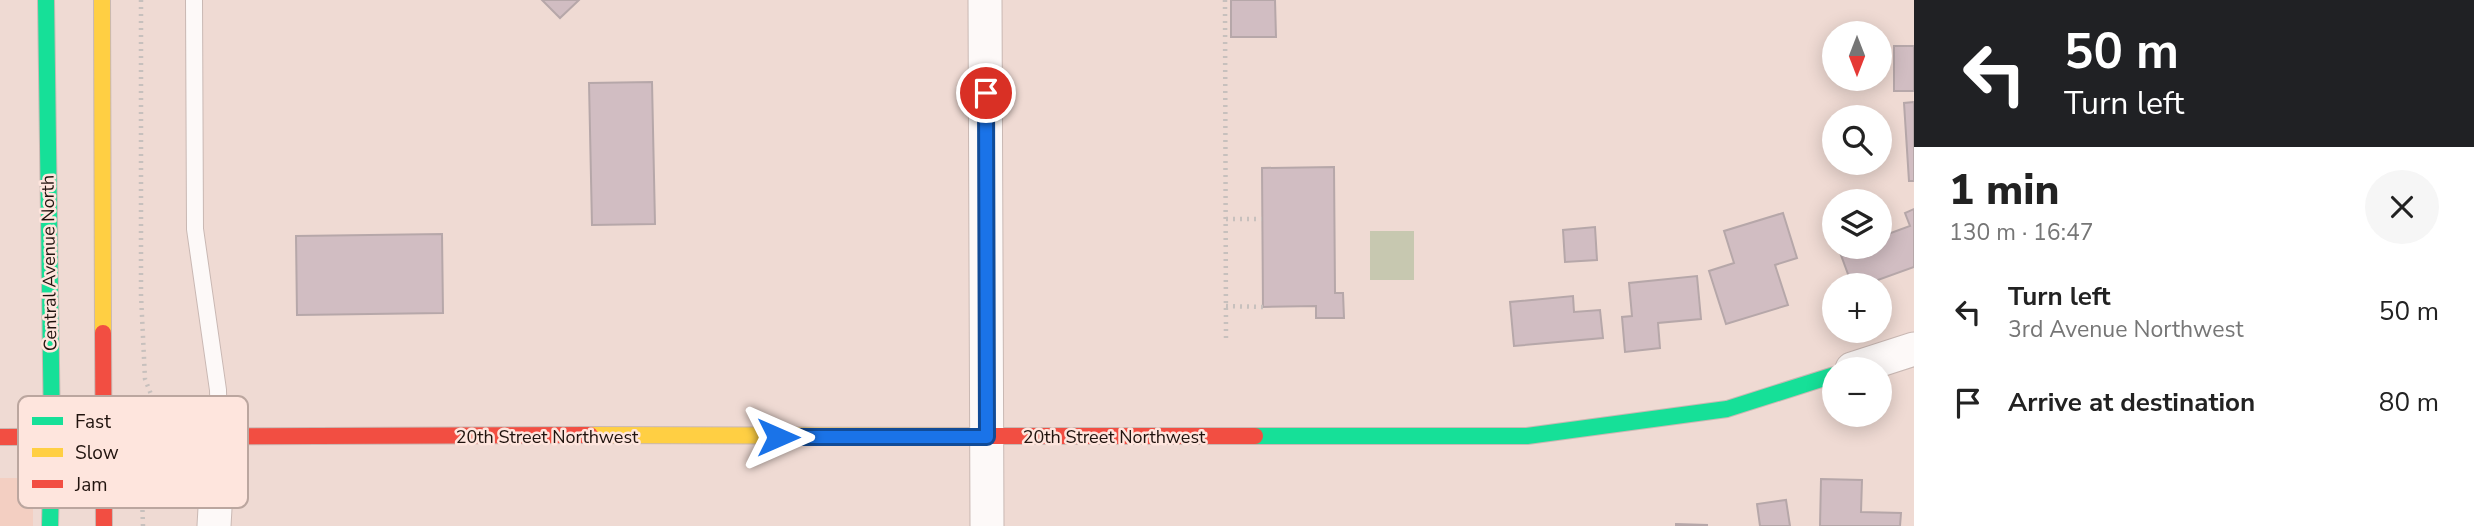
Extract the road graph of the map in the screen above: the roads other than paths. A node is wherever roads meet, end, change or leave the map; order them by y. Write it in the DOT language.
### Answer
graph roads {
  1 [pos="46,0"];
  2 [pos="102,0"];
  3 [pos="194,0"];
  4 [pos="985,0"];
  5 [pos="1914,349"];
  6 [pos="1889,357"];
  7 [pos="1822,379"];
  8 [pos="51,396"];
  9 [pos="106,396"];
  10 [pos="218,396"];
  11 [pos="18,436"];
  12 [pos="0,437"];
  13 [pos="248,437"];
  14 [pos="987,437"];
  15 [pos="50,508"];
  16 [pos="104,508"];
  17 [pos="215,508"];
  18 [pos="50,526"];
  19 [pos="104,526"];
  20 [pos="214,526"];
  21 [pos="987,526"];
  1 -- 8 [label="street, Central Avenue North"];
  2 -- 9 [label="street"];
  3 -- 10 [label="lane"];
  4 -- 14 [label="street"];
  5 -- 6 [label="street"];
  7 -- 14 [label="street, 20th Street Northwest"];
  11 -- 12 [label="street, 20th Street Northwest"];
  13 -- 14 [label="street, 20th Street Northwest"];
  14 -- 21 [label="street"];
  15 -- 18 [label="street, Central Avenue North"];
  16 -- 19 [label="street"];
  17 -- 20 [label="street"];
}
